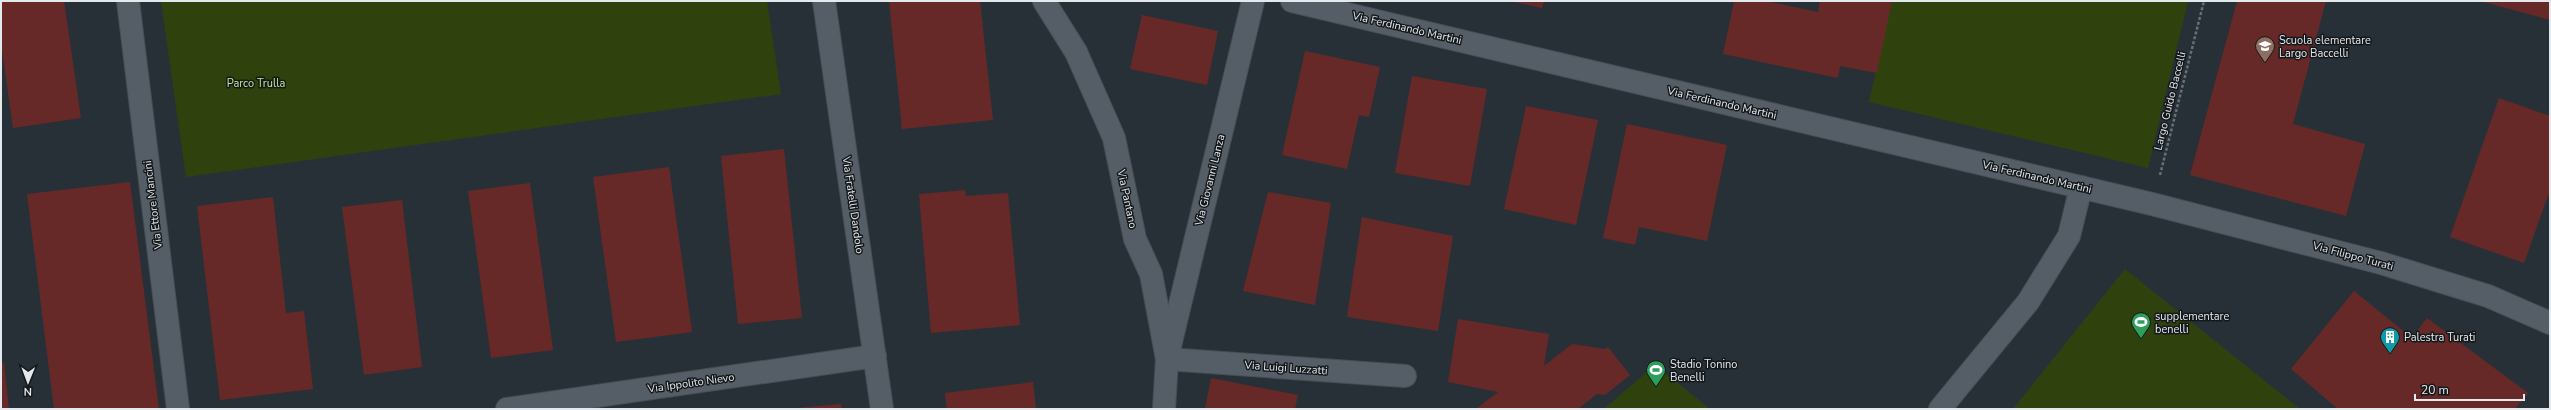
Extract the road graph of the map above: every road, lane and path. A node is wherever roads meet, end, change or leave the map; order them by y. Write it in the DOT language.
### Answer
graph roads {
  1 [pos="128,1"];
  2 [pos="824,1"];
  3 [pos="1044,1"];
  4 [pos="1253,1"];
  5 [pos="1292,1"];
  6 [pos="2204,1"];
  7 [pos="2081,187"];
  8 [pos="2152,204"];
  9 [pos="2550,323"];
  10 [pos="875,356"];
  11 [pos="1167,359"];
  12 [pos="1405,376"];
  13 [pos="529,408"];
  14 [pos="178,409"];
  15 [pos="507,409"];
  16 [pos="882,409"];
  17 [pos="1164,409"];
  18 [pos="1940,409"];
  1 -- 14 [label="street, Via Ettore Mancini"];
  2 -- 10 [label="street, Via Fratelli Dandolo"];
  3 -- 11 [label="street, Via Pantano"];
  4 -- 11 [label="street, Via Giovanni Lanza"];
  5 -- 7 [label="street, Via Ferdinando Martini"];
  6 -- 8 [label="path, Largo Guido Baccelli"];
  7 -- 8 [label="street, Via Ferdinando Martini"];
  7 -- 18 [label="street"];
  8 -- 9 [label="street, Via Filippo Turati"];
  10 -- 13 [label="street, Via Ippolito Nievo"];
  10 -- 16 [label="street, Via Fratelli Dandolo"];
  11 -- 12 [label="street, Via Luigi Luzzatti"];
  11 -- 17 [label="street, Via Pantano"];
  13 -- 15 [label="street, Via Ippolito Nievo"];
}
